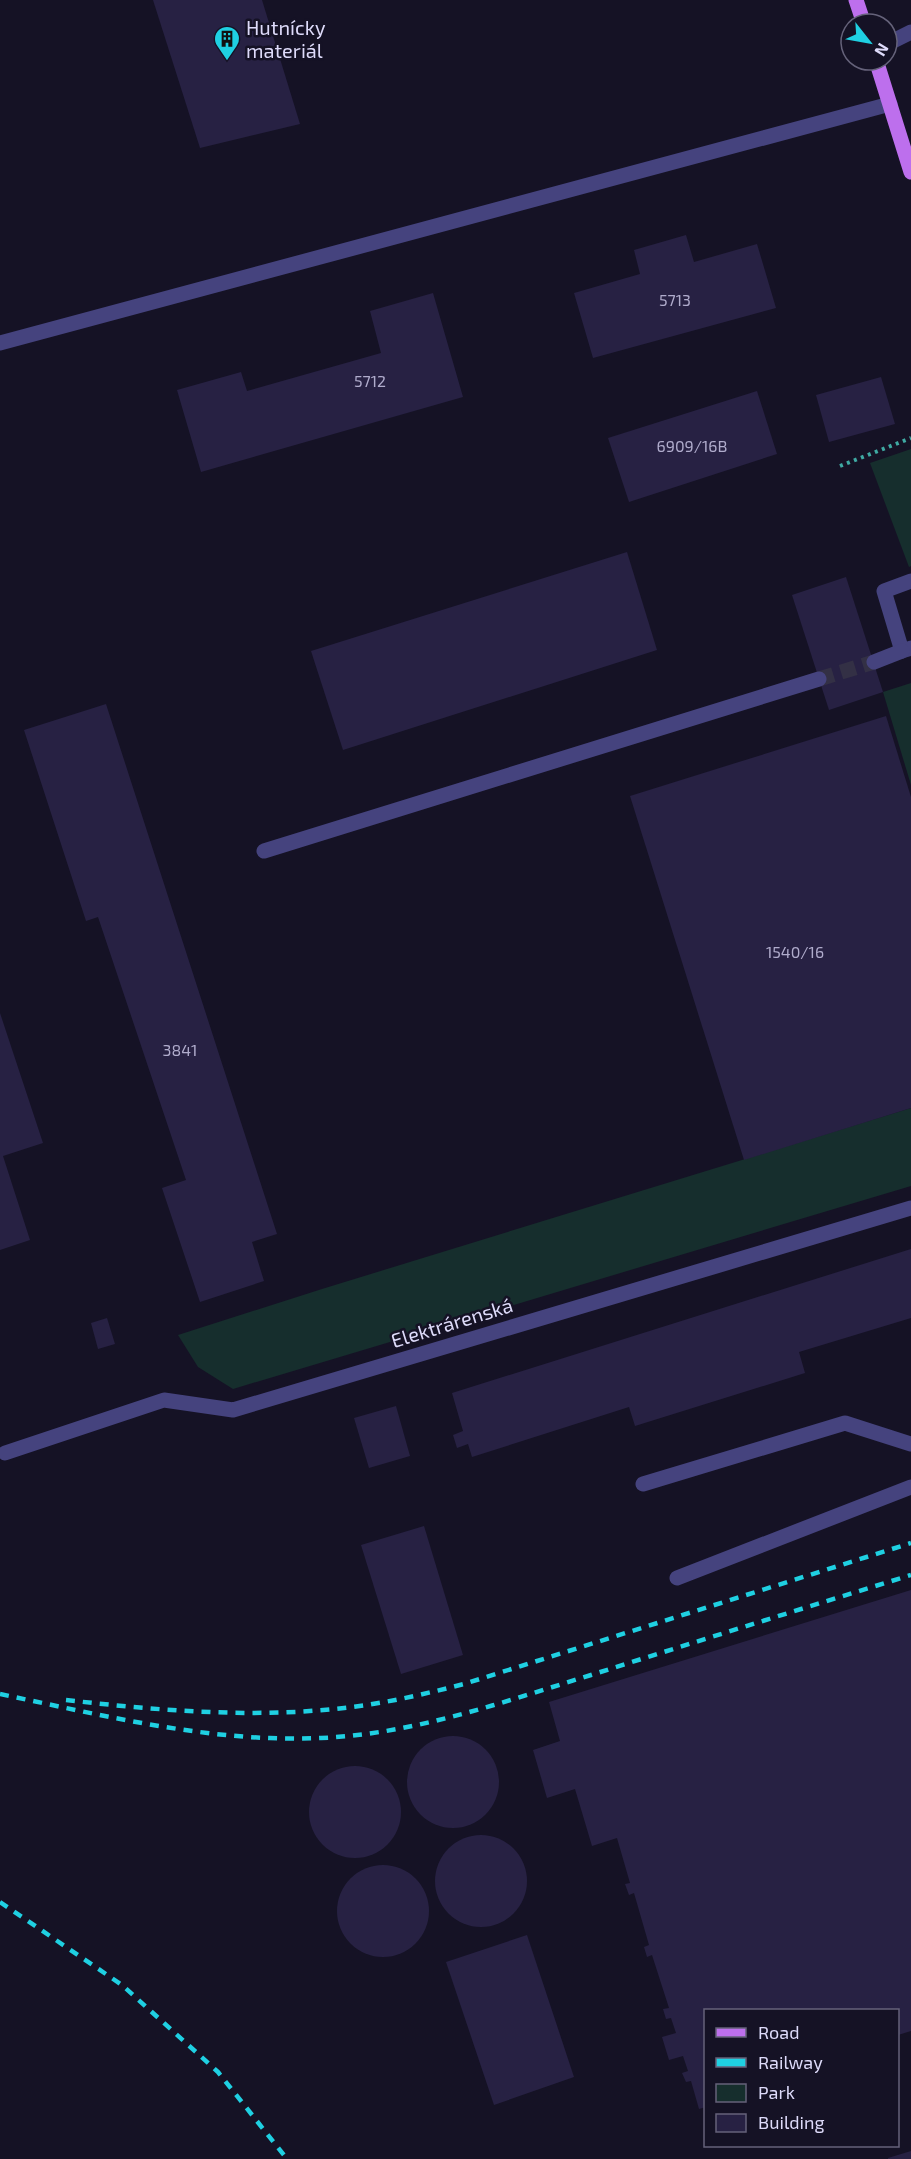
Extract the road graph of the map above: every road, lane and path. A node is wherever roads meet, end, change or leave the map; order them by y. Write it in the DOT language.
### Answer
graph roads {
  1 [pos="880,72"];
  2 [pos="890,104"];
  3 [pos="911,172"];
  4 [pos="0,343"];
  5 [pos="911,438"];
  6 [pos="840,466"];
  7 [pos="911,581"];
  8 [pos="907,650"];
  9 [pos="874,662"];
  10 [pos="819,679"];
  11 [pos="264,851"];
  12 [pos="911,1208"];
  13 [pos="911,1444"];
  14 [pos="5,1454"];
  15 [pos="643,1484"];
  16 [pos="911,1487"];
  17 [pos="677,1578"];
  1 -- 2 [label="main road"];
  2 -- 3 [label="main road"];
  2 -- 4 [label="lane"];
  5 -- 6 [label="path"];
  7 -- 8 [label="lane"];
  8 -- 9 [label="lane"];
  10 -- 11 [label="lane"];
  12 -- 14 [label="lane, Elektrárenská"];
  13 -- 15 [label="lane"];
  16 -- 17 [label="lane"];
}
